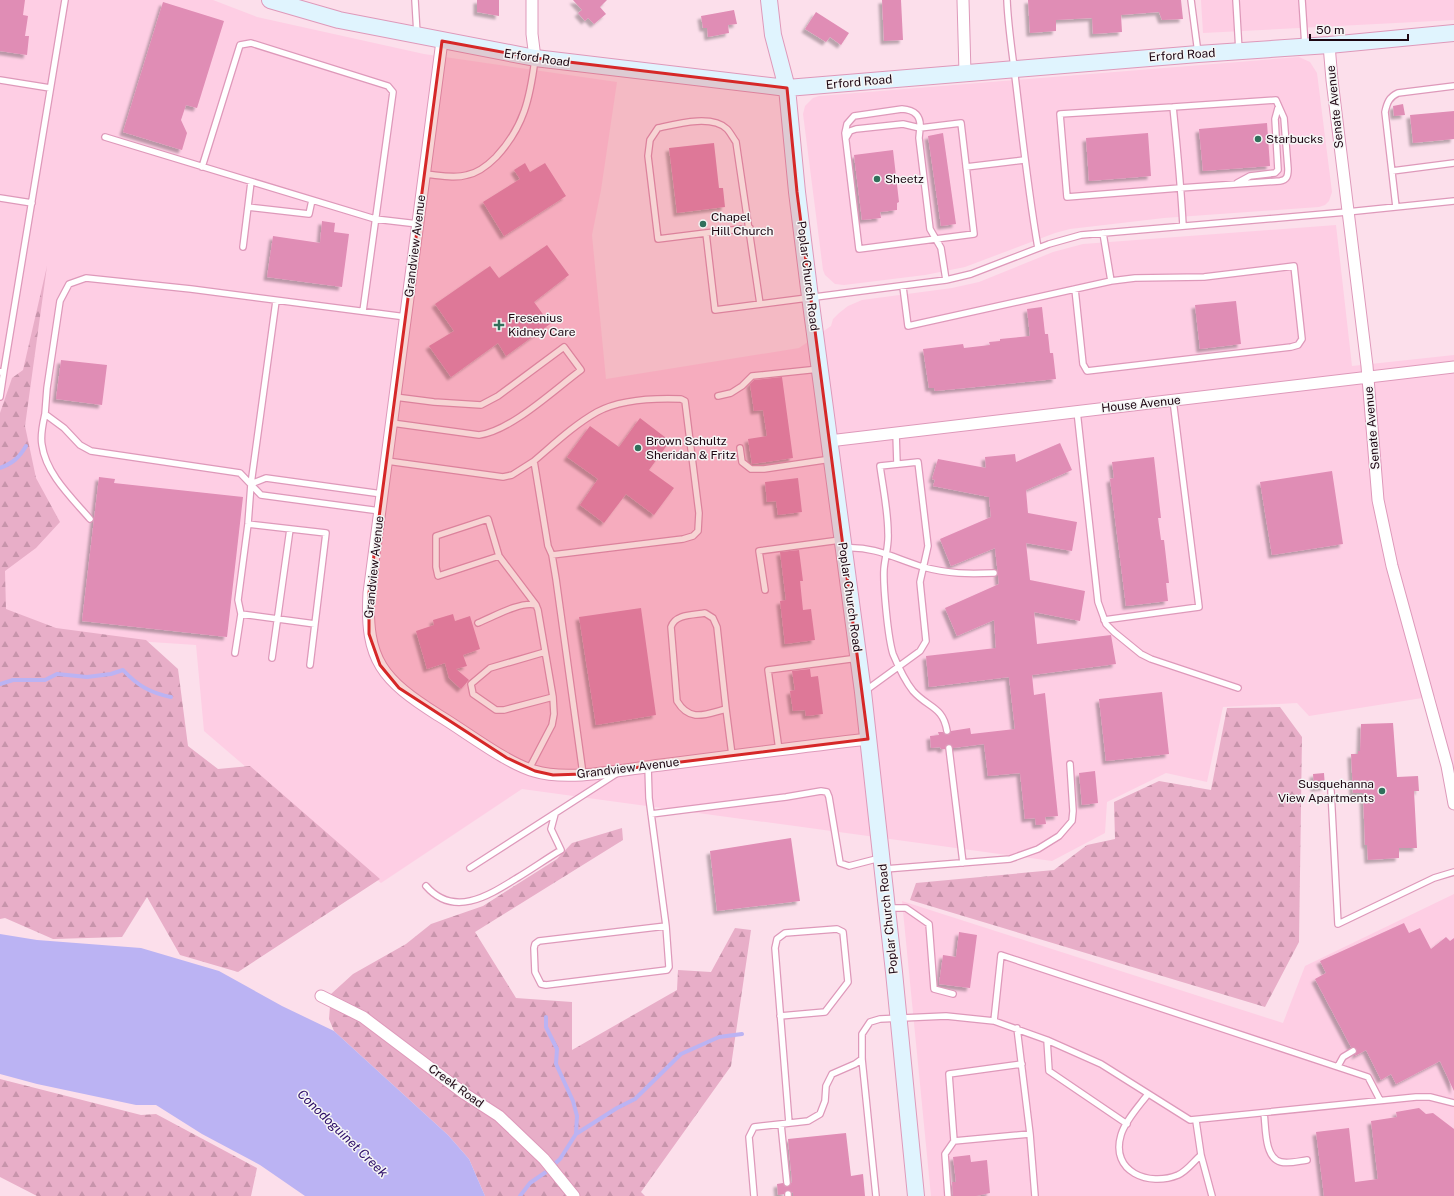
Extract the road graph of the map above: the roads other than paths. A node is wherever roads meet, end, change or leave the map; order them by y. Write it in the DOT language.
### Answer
graph roads {
  1 [pos="65,0"];
  2 [pos="270,0"];
  3 [pos="415,0"];
  4 [pos="532,0"];
  5 [pos="769,0"];
  6 [pos="963,0"];
  7 [pos="1007,0"];
  8 [pos="1191,0"];
  9 [pos="1236,0"];
  10 [pos="1302,0"];
  11 [pos="1454,33"];
  12 [pos="417,36"];
  13 [pos="442,41"];
  14 [pos="1329,45"];
  15 [pos="1305,47"];
  16 [pos="1239,51"];
  17 [pos="1198,54"];
  18 [pos="535,58"];
  19 [pos="1015,70"];
  20 [pos="965,73"];
  21 [pos="0,80"];
  22 [pos="1454,86"];
  23 [pos="50,88"];
  24 [pos="787,88"];
  25 [pos="1173,107"];
  26 [pos="1278,108"];
  27 [pos="920,128"];
  28 [pos="105,137"];
  29 [pos="846,140"];
  30 [pos="1024,160"];
  31 [pos="1454,163"];
  32 [pos="202,167"];
  33 [pos="966,167"];
  34 [pos="1392,171"];
  35 [pos="424,174"];
  36 [pos="251,182"];
  37 [pos="1235,184"];
  38 [pos="1180,188"];
  39 [pos="0,198"];
  40 [pos="312,200"];
  41 [pos="1454,201"];
  42 [pos="32,203"];
  43 [pos="1396,207"];
  44 [pos="248,208"];
  45 [pos="1348,212"];
  46 [pos="376,219"];
  47 [pos="418,224"];
  48 [pos="1183,226"];
  49 [pos="750,228"];
  50 [pos="706,233"];
  51 [pos="1103,233"];
  52 [pos="936,239"];
  53 [pos="242,247"];
  54 [pos="1038,248"];
  55 [pos="946,280"];
  56 [pos="1111,281"];
  57 [pos="903,286"];
  58 [pos="1075,289"];
  59 [pos="810,298"];
  60 [pos="276,301"];
  61 [pos="760,304"];
  62 [pos="363,311"];
  63 [pos="406,316"];
  64 [pos="1454,366"];
  65 [pos="820,369"];
  66 [pos="2,371"];
  67 [pos="1368,376"];
  68 [pos="718,396"];
  69 [pos="0,397"];
  70 [pos="395,397"];
  71 [pos="1173,400"];
  72 [pos="1078,411"];
  73 [pos="45,414"];
  74 [pos="392,423"];
  75 [pos="896,432"];
  76 [pos="829,441"];
  77 [pos="740,448"];
  78 [pos="831,459"];
  79 [pos="534,461"];
  80 [pos="387,462"];
  81 [pos="897,464"];
  82 [pos="251,484"];
  83 [pos="382,494"];
  84 [pos="380,511"];
  85 [pos="90,519"];
  86 [pos="248,524"];
  87 [pos="290,529"];
  88 [pos="843,544"];
  89 [pos="886,554"];
  90 [pos="552,555"];
  91 [pos="499,556"];
  92 [pos="923,567"];
  93 [pos="994,573"];
  94 [pos="765,590"];
  95 [pos="536,605"];
  96 [pos="241,614"];
  97 [pos="278,619"];
  98 [pos="1104,620"];
  99 [pos="478,623"];
  100 [pos="315,624"];
  101 [pos="545,652"];
  102 [pos="235,653"];
  103 [pos="272,658"];
  104 [pos="858,658"];
  105 [pos="310,665"];
  106 [pos="899,667"];
  107 [pos="1238,688"];
  108 [pos="863,692"];
  109 [pos="553,696"];
  110 [pos="726,709"];
  111 [pos="947,731"];
  112 [pos="868,739"];
  113 [pos="949,748"];
  114 [pos="779,750"];
  115 [pos="732,756"];
  116 [pos="1070,764"];
  117 [pos="648,766"];
  118 [pos="529,769"];
  119 [pos="623,769"];
  120 [pos="583,774"];
  121 [pos="1331,791"];
  122 [pos="1454,804"];
  123 [pos="555,814"];
  124 [pos="651,814"];
  125 [pos="963,863"];
  126 [pos="882,864"];
  127 [pos="470,868"];
  128 [pos="1454,872"];
  129 [pos="426,886"];
  130 [pos="886,908"];
  131 [pos="666,926"];
  132 [pos="953,994"];
  133 [pos="321,996"];
  134 [pos="780,1016"];
  135 [pos="898,1018"];
  136 [pos="994,1021"];
  137 [pos="1017,1028"];
  138 [pos="1047,1040"];
  139 [pos="1353,1051"];
  140 [pos="862,1059"];
  141 [pos="1022,1064"];
  142 [pos="1338,1066"];
  143 [pos="1148,1094"];
  144 [pos="1380,1100"];
  145 [pos="1454,1103"];
  146 [pos="1264,1113"];
  147 [pos="1196,1121"];
  148 [pos="789,1123"];
  149 [pos="781,1124"];
  150 [pos="1128,1124"];
  151 [pos="1030,1134"];
  152 [pos="954,1141"];
  153 [pos="1201,1155"];
  154 [pos="1307,1160"];
  155 [pos="787,1183"];
  156 [pos="574,1196"];
  157 [pos="754,1196"];
  158 [pos="876,1196"];
  159 [pos="916,1196"];
  160 [pos="948,1196"];
  161 [pos="1035,1196"];
  162 [pos="1212,1196"];
  1 -- 23 [label="lane"];
  2 -- 12 [label="street, Erford Road"];
  3 -- 12 [label="lane"];
  4 -- 18 [label="street"];
  5 -- 24 [label="street, Poplar Church Road"];
  6 -- 20 [label="street"];
  7 -- 19 [label="lane"];
  8 -- 17 [label="lane"];
  9 -- 16 [label="lane"];
  10 -- 15 [label="lane"];
  11 -- 14 [label="street, Erford Road"];
  12 -- 13 [label="street, Erford Road"];
  13 -- 18 [label="street, Erford Road"];
  13 -- 35 [label="street, Grandview Avenue"];
  14 -- 15 [label="street, Erford Road"];
  14 -- 45 [label="street, Senate Avenue"];
  15 -- 16 [label="street, Erford Road"];
  16 -- 17 [label="street, Erford Road"];
  17 -- 19 [label="street, Erford Road"];
  18 -- 24 [label="street, Erford Road"];
  18 -- 35 [label="lane"];
  19 -- 20 [label="street, Erford Road"];
  19 -- 30 [label="lane"];
  20 -- 24 [label="street, Erford Road"];
  21 -- 23 [label="lane"];
  22 -- 34 [label="lane"];
  23 -- 42 [label="lane"];
  24 -- 59 [label="street, Poplar Church Road"];
  25 -- 26 [label="lane"];
  25 -- 38 [label="lane"];
  25 -- 38 [label="lane"];
  26 -- 37 [label="lane"];
  26 -- 37 [label="lane"];
  27 -- 29 [label="lane"];
  27 -- 29 [label="lane"];
  27 -- 33 [label="lane"];
  27 -- 52 [label="lane"];
  28 -- 32 [label="lane"];
  29 -- 52 [label="lane"];
  30 -- 33 [label="lane"];
  30 -- 54 [label="lane"];
  31 -- 34 [label="lane"];
  32 -- 36 [label="lane"];
  32 -- 46 [label="lane"];
  33 -- 52 [label="lane"];
  34 -- 43 [label="lane"];
  35 -- 47 [label="street, Grandview Avenue"];
  36 -- 40 [label="lane"];
  36 -- 44 [label="lane"];
  37 -- 38 [label="lane"];
  38 -- 48 [label="lane"];
  39 -- 42 [label="lane"];
  40 -- 44 [label="lane"];
  40 -- 46 [label="lane"];
  41 -- 43 [label="lane"];
  42 -- 66 [label="lane"];
  43 -- 45 [label="lane"];
  44 -- 53 [label="lane"];
  45 -- 48 [label="lane"];
  45 -- 67 [label="street, Senate Avenue"];
  46 -- 47 [label="lane"];
  46 -- 62 [label="lane"];
  47 -- 63 [label="street, Grandview Avenue"];
  48 -- 51 [label="lane"];
  49 -- 50 [label="lane"];
  49 -- 50 [label="lane"];
  49 -- 61 [label="lane"];
  50 -- 61 [label="lane"];
  51 -- 54 [label="lane"];
  51 -- 56 [label="lane"];
  52 -- 55 [label="lane"];
  54 -- 55 [label="lane"];
  55 -- 57 [label="lane"];
  56 -- 58 [label="lane"];
  56 -- 58 [label="lane"];
  57 -- 58 [label="lane"];
  57 -- 59 [label="lane"];
  59 -- 61 [label="lane"];
  59 -- 65 [label="street, Poplar Church Road"];
  60 -- 62 [label="lane"];
  60 -- 73 [label="lane"];
  60 -- 82 [label="lane"];
  62 -- 63 [label="lane"];
  63 -- 70 [label="street, Grandview Avenue"];
  64 -- 67 [label="street, House Avenue"];
  65 -- 68 [label="lane"];
  65 -- 76 [label="street, Poplar Church Road"];
  66 -- 69 [label="lane"];
  67 -- 71 [label="street, House Avenue"];
  67 -- 122 [label="street, Senate Avenue"];
  70 -- 74 [label="street, Grandview Avenue"];
  70 -- 74 [label="lane"];
  71 -- 72 [label="street, House Avenue"];
  71 -- 98 [label="lane"];
  72 -- 75 [label="street, House Avenue"];
  72 -- 98 [label="lane"];
  73 -- 82 [label="lane"];
  73 -- 85 [label="lane"];
  74 -- 80 [label="street, Grandview Avenue"];
  75 -- 76 [label="street, House Avenue"];
  75 -- 81 [label="lane"];
  76 -- 78 [label="street, Poplar Church Road"];
  77 -- 78 [label="lane"];
  78 -- 88 [label="street, Poplar Church Road"];
  79 -- 80 [label="lane"];
  79 -- 90 [label="lane"];
  79 -- 90 [label="lane"];
  80 -- 83 [label="street, Grandview Avenue"];
  81 -- 89 [label="lane"];
  81 -- 92 [label="lane"];
  82 -- 83 [label="lane"];
  82 -- 84 [label="lane"];
  82 -- 86 [label="lane"];
  83 -- 84 [label="street, Grandview Avenue"];
  84 -- 118 [label="street, Grandview Avenue"];
  86 -- 87 [label="lane"];
  86 -- 96 [label="lane"];
  87 -- 97 [label="lane"];
  87 -- 100 [label="lane"];
  88 -- 89 [label="lane"];
  88 -- 94 [label="lane"];
  88 -- 104 [label="street, Poplar Church Road"];
  89 -- 92 [label="lane"];
  89 -- 106 [label="lane"];
  90 -- 120 [label="lane"];
  91 -- 91 [label="lane"];
  91 -- 95 [label="lane"];
  92 -- 93 [label="lane"];
  92 -- 106 [label="lane"];
  95 -- 99 [label="lane"];
  95 -- 101 [label="lane"];
  96 -- 97 [label="lane"];
  96 -- 102 [label="lane"];
  97 -- 100 [label="lane"];
  97 -- 103 [label="lane"];
  98 -- 107 [label="lane"];
  100 -- 105 [label="lane"];
  101 -- 109 [label="lane"];
  101 -- 109 [label="lane"];
  104 -- 108 [label="street, Poplar Church Road"];
  104 -- 114 [label="lane"];
  106 -- 108 [label="lane"];
  106 -- 111 [label="lane"];
  108 -- 112 [label="street, Poplar Church Road"];
  109 -- 118 [label="lane"];
  110 -- 110 [label="lane"];
  110 -- 115 [label="lane"];
  112 -- 114 [label="street, Grandview Avenue"];
  112 -- 126 [label="street, Poplar Church Road"];
  113 -- 125 [label="lane"];
  114 -- 115 [label="street, Grandview Avenue"];
  115 -- 117 [label="street, Grandview Avenue"];
  116 -- 125 [label="lane"];
  117 -- 119 [label="street, Grandview Avenue"];
  117 -- 124 [label="lane"];
  118 -- 120 [label="street, Grandview Avenue"];
  119 -- 120 [label="street, Grandview Avenue"];
  119 -- 123 [label="lane"];
  121 -- 128 [label="lane"];
  123 -- 127 [label="lane"];
  123 -- 129 [label="lane"];
  124 -- 126 [label="lane"];
  124 -- 131 [label="lane"];
  125 -- 126 [label="lane"];
  126 -- 130 [label="street, Poplar Church Road"];
  130 -- 132 [label="lane"];
  130 -- 135 [label="street, Poplar Church Road"];
  131 -- 131 [label="lane"];
  133 -- 156 [label="street, Creek Road"];
  134 -- 134 [label="lane"];
  134 -- 148 [label="lane"];
  135 -- 136 [label="lane"];
  135 -- 140 [label="lane"];
  135 -- 159 [label="street, Poplar Church Road"];
  136 -- 137 [label="lane"];
  136 -- 142 [label="lane"];
  137 -- 138 [label="lane"];
  137 -- 141 [label="lane"];
  138 -- 143 [label="lane"];
  138 -- 150 [label="lane"];
  139 -- 142 [label="lane"];
  140 -- 148 [label="lane"];
  140 -- 158 [label="lane"];
  141 -- 151 [label="lane"];
  141 -- 152 [label="lane"];
  142 -- 144 [label="lane"];
  143 -- 147 [label="lane"];
  143 -- 150 [label="lane"];
  144 -- 145 [label="lane"];
  144 -- 146 [label="lane"];
  146 -- 147 [label="lane"];
  146 -- 154 [label="lane"];
  147 -- 153 [label="lane"];
  148 -- 149 [label="lane"];
  149 -- 155 [label="lane"];
  149 -- 157 [label="lane"];
  150 -- 153 [label="lane"];
  151 -- 152 [label="lane"];
  151 -- 161 [label="lane"];
  152 -- 160 [label="lane"];
  153 -- 162 [label="lane"];
}
